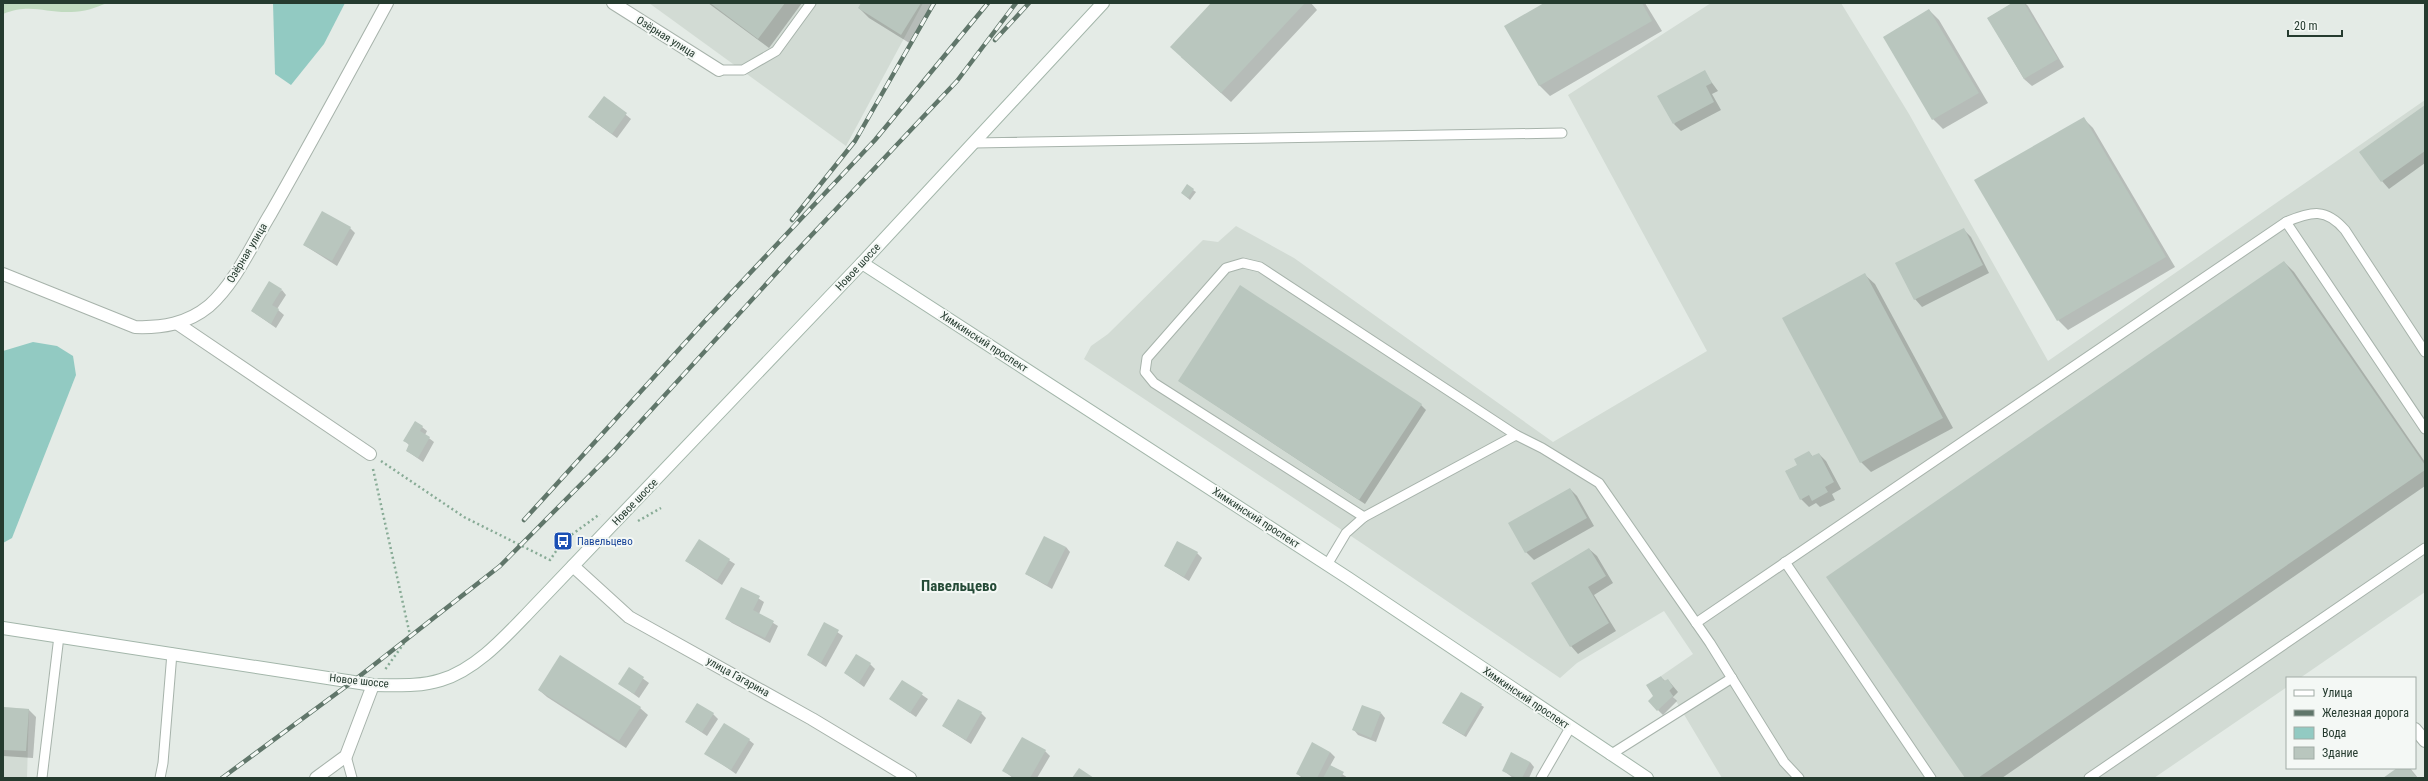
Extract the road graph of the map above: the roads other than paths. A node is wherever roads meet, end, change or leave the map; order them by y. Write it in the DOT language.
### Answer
graph roads {
  1 [pos="387,3"];
  2 [pos="613,3"];
  3 [pos="811,3"];
  4 [pos="1103,3"];
  5 [pos="719,70"];
  6 [pos="1562,133"];
  7 [pos="974,143"];
  8 [pos="2286,222"];
  9 [pos="862,263"];
  10 [pos="3,274"];
  11 [pos="178,324"];
  12 [pos="2425,352"];
  13 [pos="2425,429"];
  14 [pos="1516,435"];
  15 [pos="370,454"];
  16 [pos="1364,517"];
  17 [pos="2425,548"];
  18 [pos="1785,562"];
  19 [pos="1327,565"];
  20 [pos="573,566"];
  21 [pos="1696,623"];
  22 [pos="3,628"];
  23 [pos="59,636"];
  24 [pos="172,653"];
  25 [pos="1732,678"];
  26 [pos="373,685"];
  27 [pos="1570,728"];
  28 [pos="2416,730"];
  29 [pos="2425,741"];
  30 [pos="1610,755"];
  31 [pos="346,756"];
  32 [pos="42,778"];
  33 [pos="160,778"];
  34 [pos="316,778"];
  35 [pos="352,778"];
  36 [pos="910,778"];
  37 [pos="1541,778"];
  38 [pos="1647,778"];
  39 [pos="1799,778"];
  40 [pos="1931,778"];
  41 [pos="2090,778"];
  1 -- 11 [label="street, Озёрная улица"];
  2 -- 5 [label="street, Озёрная улица"];
  3 -- 5 [label="lane"];
  4 -- 7 [label="street, Новое шоссе"];
  6 -- 7 [label="lane"];
  7 -- 9 [label="street, Новое шоссе"];
  8 -- 12 [label="lane"];
  8 -- 13 [label="lane"];
  8 -- 18 [label="lane"];
  9 -- 19 [label="street, Химкинский проспект"];
  9 -- 20 [label="street, Новое шоссе"];
  10 -- 11 [label="street, Озёрная улица"];
  11 -- 15 [label="street"];
  14 -- 16 [label="lane"];
  14 -- 16 [label="lane"];
  14 -- 21 [label="lane"];
  16 -- 19 [label="lane"];
  17 -- 41 [label="lane"];
  18 -- 21 [label="lane"];
  18 -- 40 [label="lane"];
  19 -- 27 [label="street, Химкинский проспект"];
  20 -- 26 [label="street, Новое шоссе"];
  20 -- 36 [label="street, улица Гагарина"];
  21 -- 25 [label="lane"];
  22 -- 23 [label="street, Новое шоссе"];
  23 -- 24 [label="street, Новое шоссе"];
  23 -- 32 [label="lane"];
  24 -- 26 [label="street, Новое шоссе"];
  24 -- 33 [label="lane"];
  25 -- 30 [label="lane"];
  25 -- 39 [label="lane"];
  26 -- 31 [label="street"];
  27 -- 30 [label="street, Химкинский проспект"];
  27 -- 37 [label="lane"];
  28 -- 29 [label="street"];
  30 -- 38 [label="street, Химкинский проспект"];
  31 -- 34 [label="street"];
  31 -- 35 [label="lane"];
}
